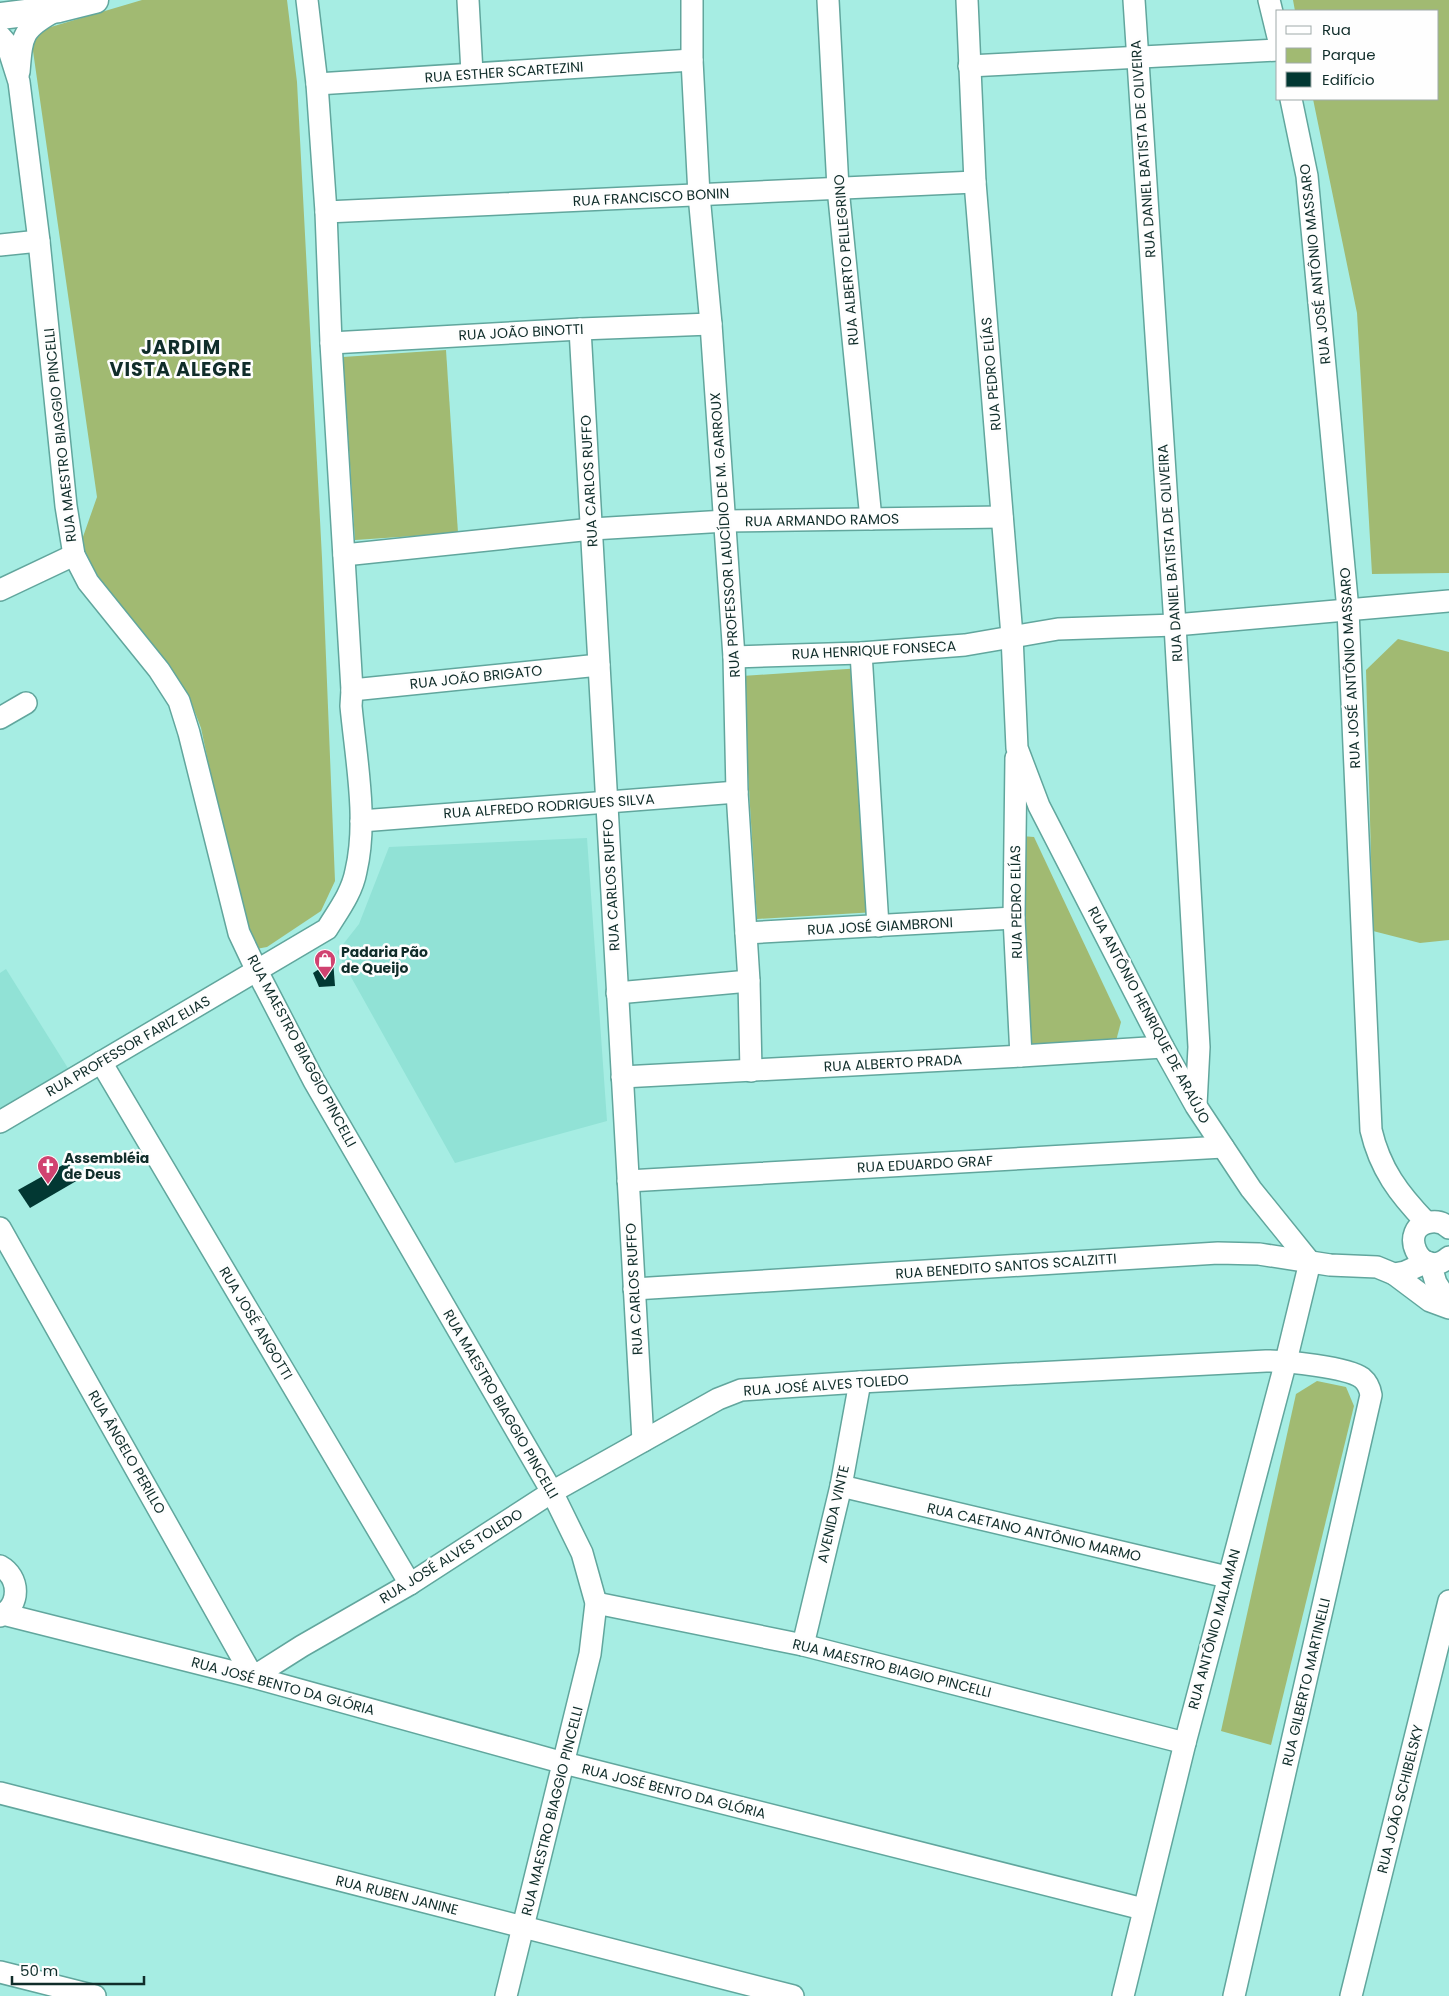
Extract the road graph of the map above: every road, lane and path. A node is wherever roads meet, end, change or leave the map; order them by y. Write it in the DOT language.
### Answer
graph roads {
  1 [pos="95,0"];
  2 [pos="307,0"];
  3 [pos="468,0"];
  4 [pos="692,0"];
  5 [pos="828,0"];
  6 [pos="968,0"];
  7 [pos="1134,0"];
  8 [pos="1269,0"];
  9 [pos="59,9"];
  10 [pos="0,16"];
  11 [pos="1276,29"];
  12 [pos="0,36"];
  13 [pos="1276,50"];
  14 [pos="1137,57"];
  15 [pos="692,60"];
  16 [pos="970,66"];
  17 [pos="472,73"];
  18 [pos="19,82"];
  19 [pos="317,84"];
  20 [pos="1291,100"];
  21 [pos="975,182"];
  22 [pos="838,188"];
  23 [pos="699,196"];
  24 [pos="326,212"];
  25 [pos="39,241"];
  26 [pos="0,245"];
  27 [pos="711,324"];
  28 [pos="580,329"];
  29 [pos="331,343"];
  30 [pos="1002,517"];
  31 [pos="871,519"];
  32 [pos="726,521"];
  33 [pos="592,529"];
  34 [pos="74,554"];
  35 [pos="344,555"];
  36 [pos="0,590"];
  37 [pos="1449,602"];
  38 [pos="1348,610"];
  39 [pos="1175,625"];
  40 [pos="1012,636"];
  41 [pos="862,653"];
  42 [pos="734,656"];
  43 [pos="599,665"];
  44 [pos="352,690"];
  45 [pos="26,703"];
  46 [pos="0,718"];
  47 [pos="1016,748"];
  48 [pos="737,792"];
  49 [pos="607,802"];
  50 [pos="1039,806"];
  51 [pos="361,821"];
  52 [pos="1014,918"];
  53 [pos="878,926"];
  54 [pos="746,933"];
  55 [pos="257,971"];
  56 [pos="749,981"];
  57 [pos="618,993"];
  58 [pos="1164,1047"];
  59 [pos="1021,1056"];
  60 [pos="101,1062"];
  61 [pos="751,1071"];
  62 [pos="622,1077"];
  63 [pos="1196,1106"];
  64 [pos="0,1122"];
  65 [pos="1223,1147"];
  66 [pos="628,1181"];
  67 [pos="1426,1222"];
  68 [pos="0,1228"];
  69 [pos="1449,1228"];
  70 [pos="1430,1258"];
  71 [pos="1310,1262"];
  72 [pos="1386,1271"];
  73 [pos="634,1289"];
  74 [pos="1449,1303"];
  75 [pos="1449,1308"];
  76 [pos="1286,1361"];
  77 [pos="1356,1374"];
  78 [pos="860,1382"];
  79 [pos="643,1441"];
  80 [pos="841,1486"];
  81 [pos="552,1492"];
  82 [pos="0,1566"];
  83 [pos="1228,1577"];
  84 [pos="410,1584"];
  85 [pos="1449,1601"];
  86 [pos="596,1603"];
  87 [pos="1,1615"];
  88 [pos="803,1645"];
  89 [pos="253,1677"];
  90 [pos="1185,1744"];
  91 [pos="564,1763"];
  92 [pos="0,1793"];
  93 [pos="1143,1909"];
  94 [pos="523,1928"];
  95 [pos="0,1972"];
  96 [pos="95,1996"];
  97 [pos="506,1996"];
  98 [pos="793,1996"];
  99 [pos="1123,1996"];
  100 [pos="1234,1996"];
  101 [pos="1351,1996"];
  1 -- 9 [label="main road"];
  2 -- 19 [label="street, RUA PROFESSOR FARIZ ELIAS"];
  3 -- 17 [label="street"];
  4 -- 15 [label="street, RUA PROFESSOR LAUCÍDIO DE M. GARROUX"];
  5 -- 22 [label="street, RUA ALBERTO PELLEGRINO"];
  6 -- 16 [label="street, RUA PEDRO ELÍAS"];
  7 -- 14 [label="street, RUA DANIEL BATISTA DE OLIVEIRA"];
  8 -- 11 [label="street"];
  9 -- 10 [label="main road"];
  9 -- 18 [label="street, RUA MAESTRO BIAGGIO PINCELLI"];
  12 -- 18 [label="street, RUA MAESTRO BIAGGIO PINCELLI"];
  13 -- 14 [label="street"];
  14 -- 16 [label="street"];
  14 -- 39 [label="street, RUA DANIEL BATISTA DE OLIVEIRA"];
  15 -- 17 [label="street, RUA ESTHER SCARTEZINI"];
  15 -- 23 [label="street, RUA PROFESSOR LAUCÍDIO DE M. GARROUX"];
  16 -- 21 [label="street, RUA PEDRO ELÍAS"];
  17 -- 19 [label="street, RUA ESTHER SCARTEZINI"];
  18 -- 25 [label="street, RUA MAESTRO BIAGGIO PINCELLI"];
  19 -- 24 [label="street, RUA PROFESSOR FARIZ ELIAS"];
  20 -- 38 [label="street, RUA JOSÉ ANTÔNIO MASSARO"];
  21 -- 22 [label="street, RUA FRANCISCO BONIN"];
  21 -- 30 [label="street, RUA PEDRO ELÍAS"];
  22 -- 23 [label="street, RUA FRANCISCO BONIN"];
  22 -- 31 [label="street, RUA ALBERTO PELLEGRINO"];
  23 -- 24 [label="street, RUA FRANCISCO BONIN"];
  23 -- 27 [label="street, RUA PROFESSOR LAUCÍDIO DE M. GARROUX"];
  24 -- 29 [label="street, RUA PROFESSOR FARIZ ELIAS"];
  25 -- 26 [label="street"];
  25 -- 34 [label="street, RUA MAESTRO BIAGGIO PINCELLI"];
  27 -- 28 [label="street, RUA JOÃO BINOTTI"];
  27 -- 32 [label="street, RUA PROFESSOR LAUCÍDIO DE M. GARROUX"];
  28 -- 29 [label="street, RUA JOÃO BINOTTI"];
  28 -- 33 [label="street, RUA CARLOS RUFFO"];
  29 -- 35 [label="street, RUA PROFESSOR FARIZ ELIAS"];
  30 -- 31 [label="street, RUA ARMANDO RAMOS"];
  30 -- 40 [label="street, RUA PEDRO ELÍAS"];
  31 -- 32 [label="street, RUA ARMANDO RAMOS"];
  32 -- 33 [label="street, RUA ARMANDO RAMOS"];
  32 -- 42 [label="street, RUA PROFESSOR LAUCÍDIO DE M. GARROUX"];
  33 -- 35 [label="street, RUA ARMANDO RAMOS"];
  33 -- 43 [label="street, RUA CARLOS RUFFO"];
  34 -- 36 [label="street"];
  34 -- 55 [label="street, RUA MAESTRO BIAGGIO PINCELLI"];
  35 -- 44 [label="street, RUA PROFESSOR FARIZ ELIAS"];
  37 -- 38 [label="street, RUA HENRIQUE FONSECA"];
  38 -- 39 [label="street, RUA HENRIQUE FONSECA"];
  38 -- 67 [label="street, RUA JOSÉ ANTÔNIO MASSARO"];
  39 -- 40 [label="street, RUA HENRIQUE FONSECA"];
  39 -- 63 [label="street, RUA DANIEL BATISTA DE OLIVEIRA"];
  40 -- 41 [label="street, RUA HENRIQUE FONSECA"];
  40 -- 47 [label="street, RUA PEDRO ELÍAS"];
  41 -- 42 [label="street, RUA HENRIQUE FONSECA"];
  41 -- 53 [label="street"];
  42 -- 48 [label="street, RUA PROFESSOR LAUCÍDIO DE M. GARROUX"];
  43 -- 44 [label="street, RUA JOÃO BRIGATO"];
  43 -- 49 [label="street, RUA CARLOS RUFFO"];
  44 -- 51 [label="street, RUA PROFESSOR FARIZ ELIAS"];
  45 -- 46 [label="street"];
  47 -- 50 [label="street, RUA PEDRO ELÍAS"];
  47 -- 52 [label="street, RUA PEDRO ELÍAS"];
  48 -- 49 [label="street, RUA ALFREDO RODRIGUES SILVA"];
  48 -- 54 [label="street, RUA PROFESSOR LAUCÍDIO DE M. GARROUX"];
  49 -- 51 [label="street, RUA ALFREDO RODRIGUES SILVA"];
  49 -- 57 [label="street, RUA CARLOS RUFFO"];
  50 -- 58 [label="street, RUA ANTÔNIO HENRIQUE DE ARAÚJO"];
  51 -- 55 [label="street, RUA PROFESSOR FARIZ ELIAS"];
  52 -- 53 [label="street, RUA JOSÉ GIAMBRONI"];
  52 -- 59 [label="street, RUA PEDRO ELÍAS"];
  53 -- 54 [label="street, RUA JOSÉ GIAMBRONI"];
  54 -- 56 [label="street, RUA PROFESSOR LAUCÍDIO DE M. GARROUX"];
  55 -- 60 [label="street, RUA PROFESSOR FARIZ ELIAS"];
  55 -- 81 [label="street, RUA MAESTRO BIAGGIO PINCELLI"];
  56 -- 57 [label="street"];
  56 -- 61 [label="street, RUA PROFESSOR LAUCÍDIO DE M. GARROUX"];
  57 -- 62 [label="street, RUA CARLOS RUFFO"];
  58 -- 59 [label="street, RUA ALBERTO PRADA"];
  58 -- 63 [label="street, RUA ANTÔNIO HENRIQUE DE ARAÚJO"];
  59 -- 61 [label="street, RUA ALBERTO PRADA"];
  60 -- 64 [label="street, RUA PROFESSOR FARIZ ELIAS"];
  60 -- 84 [label="street, RUA JOSÉ ANGOTTI"];
  61 -- 62 [label="street, RUA ALBERTO PRADA"];
  62 -- 66 [label="street, RUA CARLOS RUFFO"];
  63 -- 65 [label="street, RUA ANTÔNIO HENRIQUE DE ARAÚJO"];
  65 -- 66 [label="street, RUA EDUARDO GRAF"];
  65 -- 71 [label="street, RUA ANTÔNIO HENRIQUE DE ARAÚJO"];
  66 -- 73 [label="street, RUA CARLOS RUFFO"];
  67 -- 69 [label="street"];
  67 -- 70 [label="street"];
  68 -- 89 [label="street, RUA ÂNGELO PERILLO"];
  70 -- 72 [label="street, RUA BENEDITO SANTOS SCALZITTI"];
  70 -- 74 [label="street"];
  71 -- 72 [label="street, RUA BENEDITO SANTOS SCALZITTI"];
  71 -- 73 [label="street, RUA BENEDITO SANTOS SCALZITTI"];
  71 -- 76 [label="street, RUA ANTÔNIO MALAMAN"];
  72 -- 75 [label="street"];
  73 -- 79 [label="street, RUA CARLOS RUFFO"];
  76 -- 77 [label="street, RUA JOSÉ ALVES TOLEDO"];
  76 -- 78 [label="street, RUA JOSÉ ALVES TOLEDO"];
  76 -- 83 [label="street, RUA ANTÔNIO MALAMAN"];
  77 -- 100 [label="street, RUA GILBERTO MARTINELLI"];
  78 -- 79 [label="street, RUA JOSÉ ALVES TOLEDO"];
  78 -- 80 [label="street, AVENIDA VINTE"];
  79 -- 81 [label="street, RUA JOSÉ ALVES TOLEDO"];
  80 -- 83 [label="street, RUA CAETANO ANTÔNIO MARMO"];
  80 -- 88 [label="street, AVENIDA VINTE"];
  81 -- 84 [label="street, RUA JOSÉ ALVES TOLEDO"];
  81 -- 86 [label="street, RUA MAESTRO BIAGGIO PINCELLI"];
  82 -- 87 [label="street"];
  83 -- 90 [label="street, RUA ANTÔNIO MALAMAN"];
  84 -- 89 [label="street, RUA JOSÉ ALVES TOLEDO"];
  85 -- 101 [label="street, RUA JOÃO SCHIBELSKY"];
  86 -- 88 [label="street, RUA MAESTRO BIAGIO PINCELLI"];
  86 -- 91 [label="street, RUA MAESTRO BIAGGIO PINCELLI"];
  87 -- 89 [label="street, RUA JOSÉ BENTO DA GLÓRIA"];
  88 -- 90 [label="street, RUA MAESTRO BIAGIO PINCELLI"];
  89 -- 91 [label="street, RUA JOSÉ BENTO DA GLÓRIA"];
  90 -- 93 [label="street, RUA ANTÔNIO MALAMAN"];
  91 -- 93 [label="street, RUA JOSÉ BENTO DA GLÓRIA"];
  91 -- 94 [label="street, RUA MAESTRO BIAGGIO PINCELLI"];
  92 -- 94 [label="street, RUA RUBEN JANINE"];
  93 -- 99 [label="street, RUA ANTÔNIO MALAMAN"];
  94 -- 97 [label="street, RUA MAESTRO BIAGGIO PINCELLI"];
  94 -- 98 [label="street, RUA RUBEN JANINE"];
  95 -- 96 [label="street"];
}
